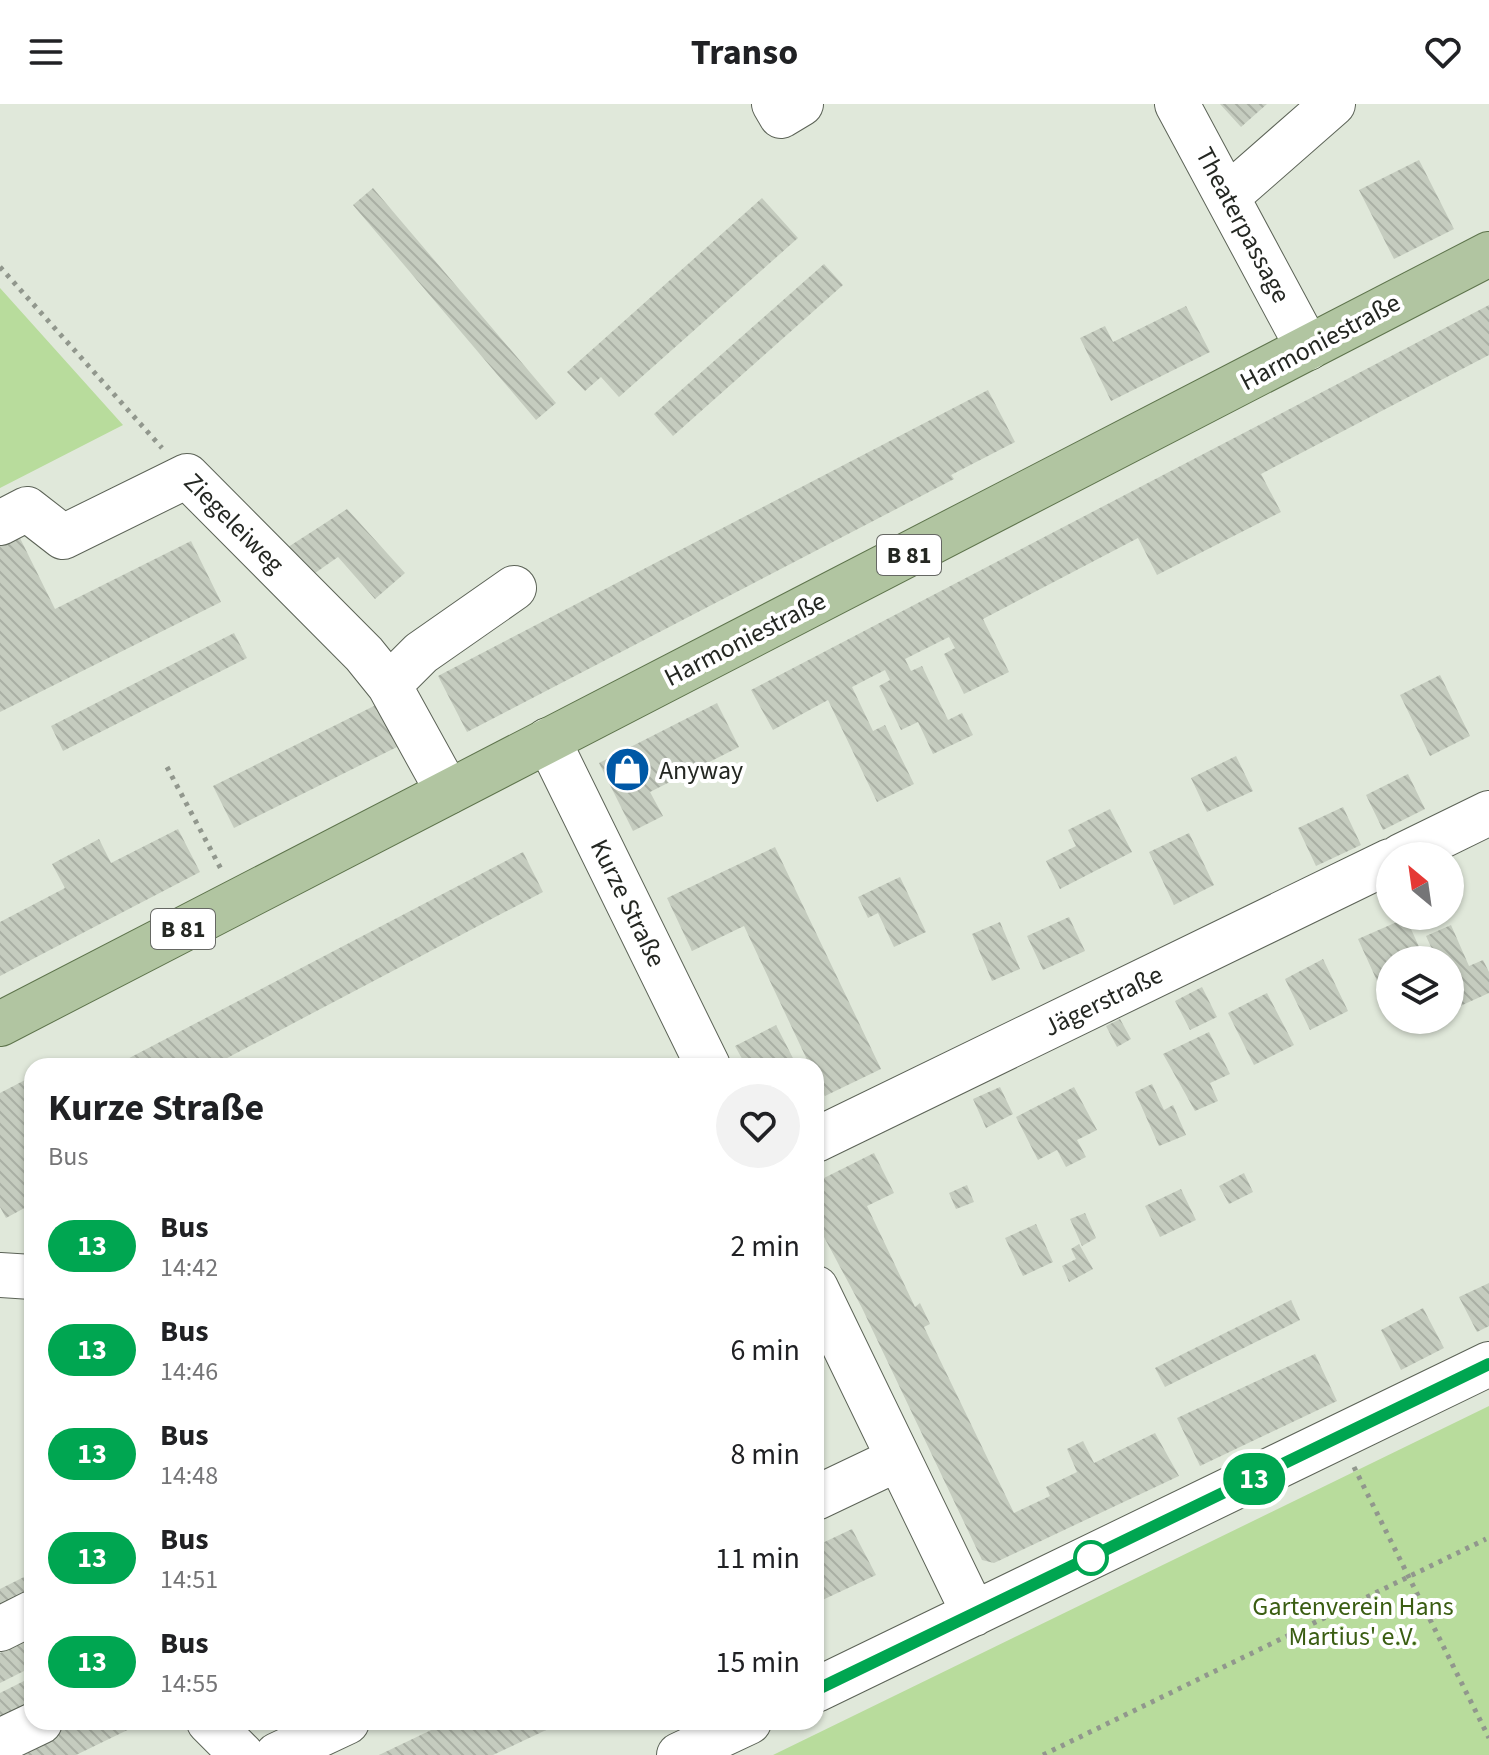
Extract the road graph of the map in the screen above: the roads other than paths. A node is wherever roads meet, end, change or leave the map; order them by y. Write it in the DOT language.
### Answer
graph roads {
  1 [pos="774,104"];
  2 [pos="801,104"];
  3 [pos="1177,104"];
  4 [pos="1333,104"];
  5 [pos="1228,196"];
  6 [pos="1489,254"];
  7 [pos="1308,348"];
  8 [pos="0,523"];
  9 [pos="514,588"];
  10 [pos="389,685"];
  11 [pos="548,740"];
  12 [pos="448,792"];
  13 [pos="1489,813"];
  14 [pos="1430,842"];
  15 [pos="1376,868"];
  16 [pos="0,1024"];
  17 [pos="704,1058"];
  18 [pos="824,1136"];
  19 [pos="0,1275"];
  20 [pos="24,1276"];
  21 [pos="824,1305"];
  22 [pos="1489,1364"];
  23 [pos="898,1459"];
  24 [pos="824,1494"];
  25 [pos="974,1614"];
  26 [pos="24,1617"];
  27 [pos="0,1629"];
  28 [pos="824,1686"];
  29 [pos="24,1730"];
  30 [pos="217,1730"];
  31 [pos="322,1730"];
  32 [pos="732,1730"];
  33 [pos="0,1741"];
  34 [pos="288,1741"];
  35 [pos="242,1755"];
  36 [pos="679,1755"];
  1 -- 2 [label="street"];
  3 -- 5 [label="street, Theaterpassage"];
  4 -- 5 [label="street"];
  5 -- 7 [label="street, Theaterpassage"];
  6 -- 7 [label="main road, Harmoniestraße / B 81"];
  7 -- 11 [label="main road, Harmoniestraße / B 81"];
  8 -- 10 [label="street, Ziegeleiweg"];
  9 -- 10 [label="street"];
  10 -- 12 [label="street, Ziegeleiweg"];
  11 -- 12 [label="main road, Harmoniestraße / B 81"];
  11 -- 17 [label="street, Kurze Straße"];
  12 -- 16 [label="main road, Harmoniestraße / B 81"];
  13 -- 14 [label="street"];
  15 -- 18 [label="street, Jägerstraße"];
  19 -- 20 [label="street"];
  21 -- 23 [label="street"];
  22 -- 25 [label="street"];
  23 -- 24 [label="street"];
  23 -- 25 [label="street"];
  25 -- 28 [label="street"];
  26 -- 27 [label="street"];
  29 -- 33 [label="street"];
  30 -- 35 [label="street"];
  31 -- 34 [label="street"];
  32 -- 36 [label="street"];
}
